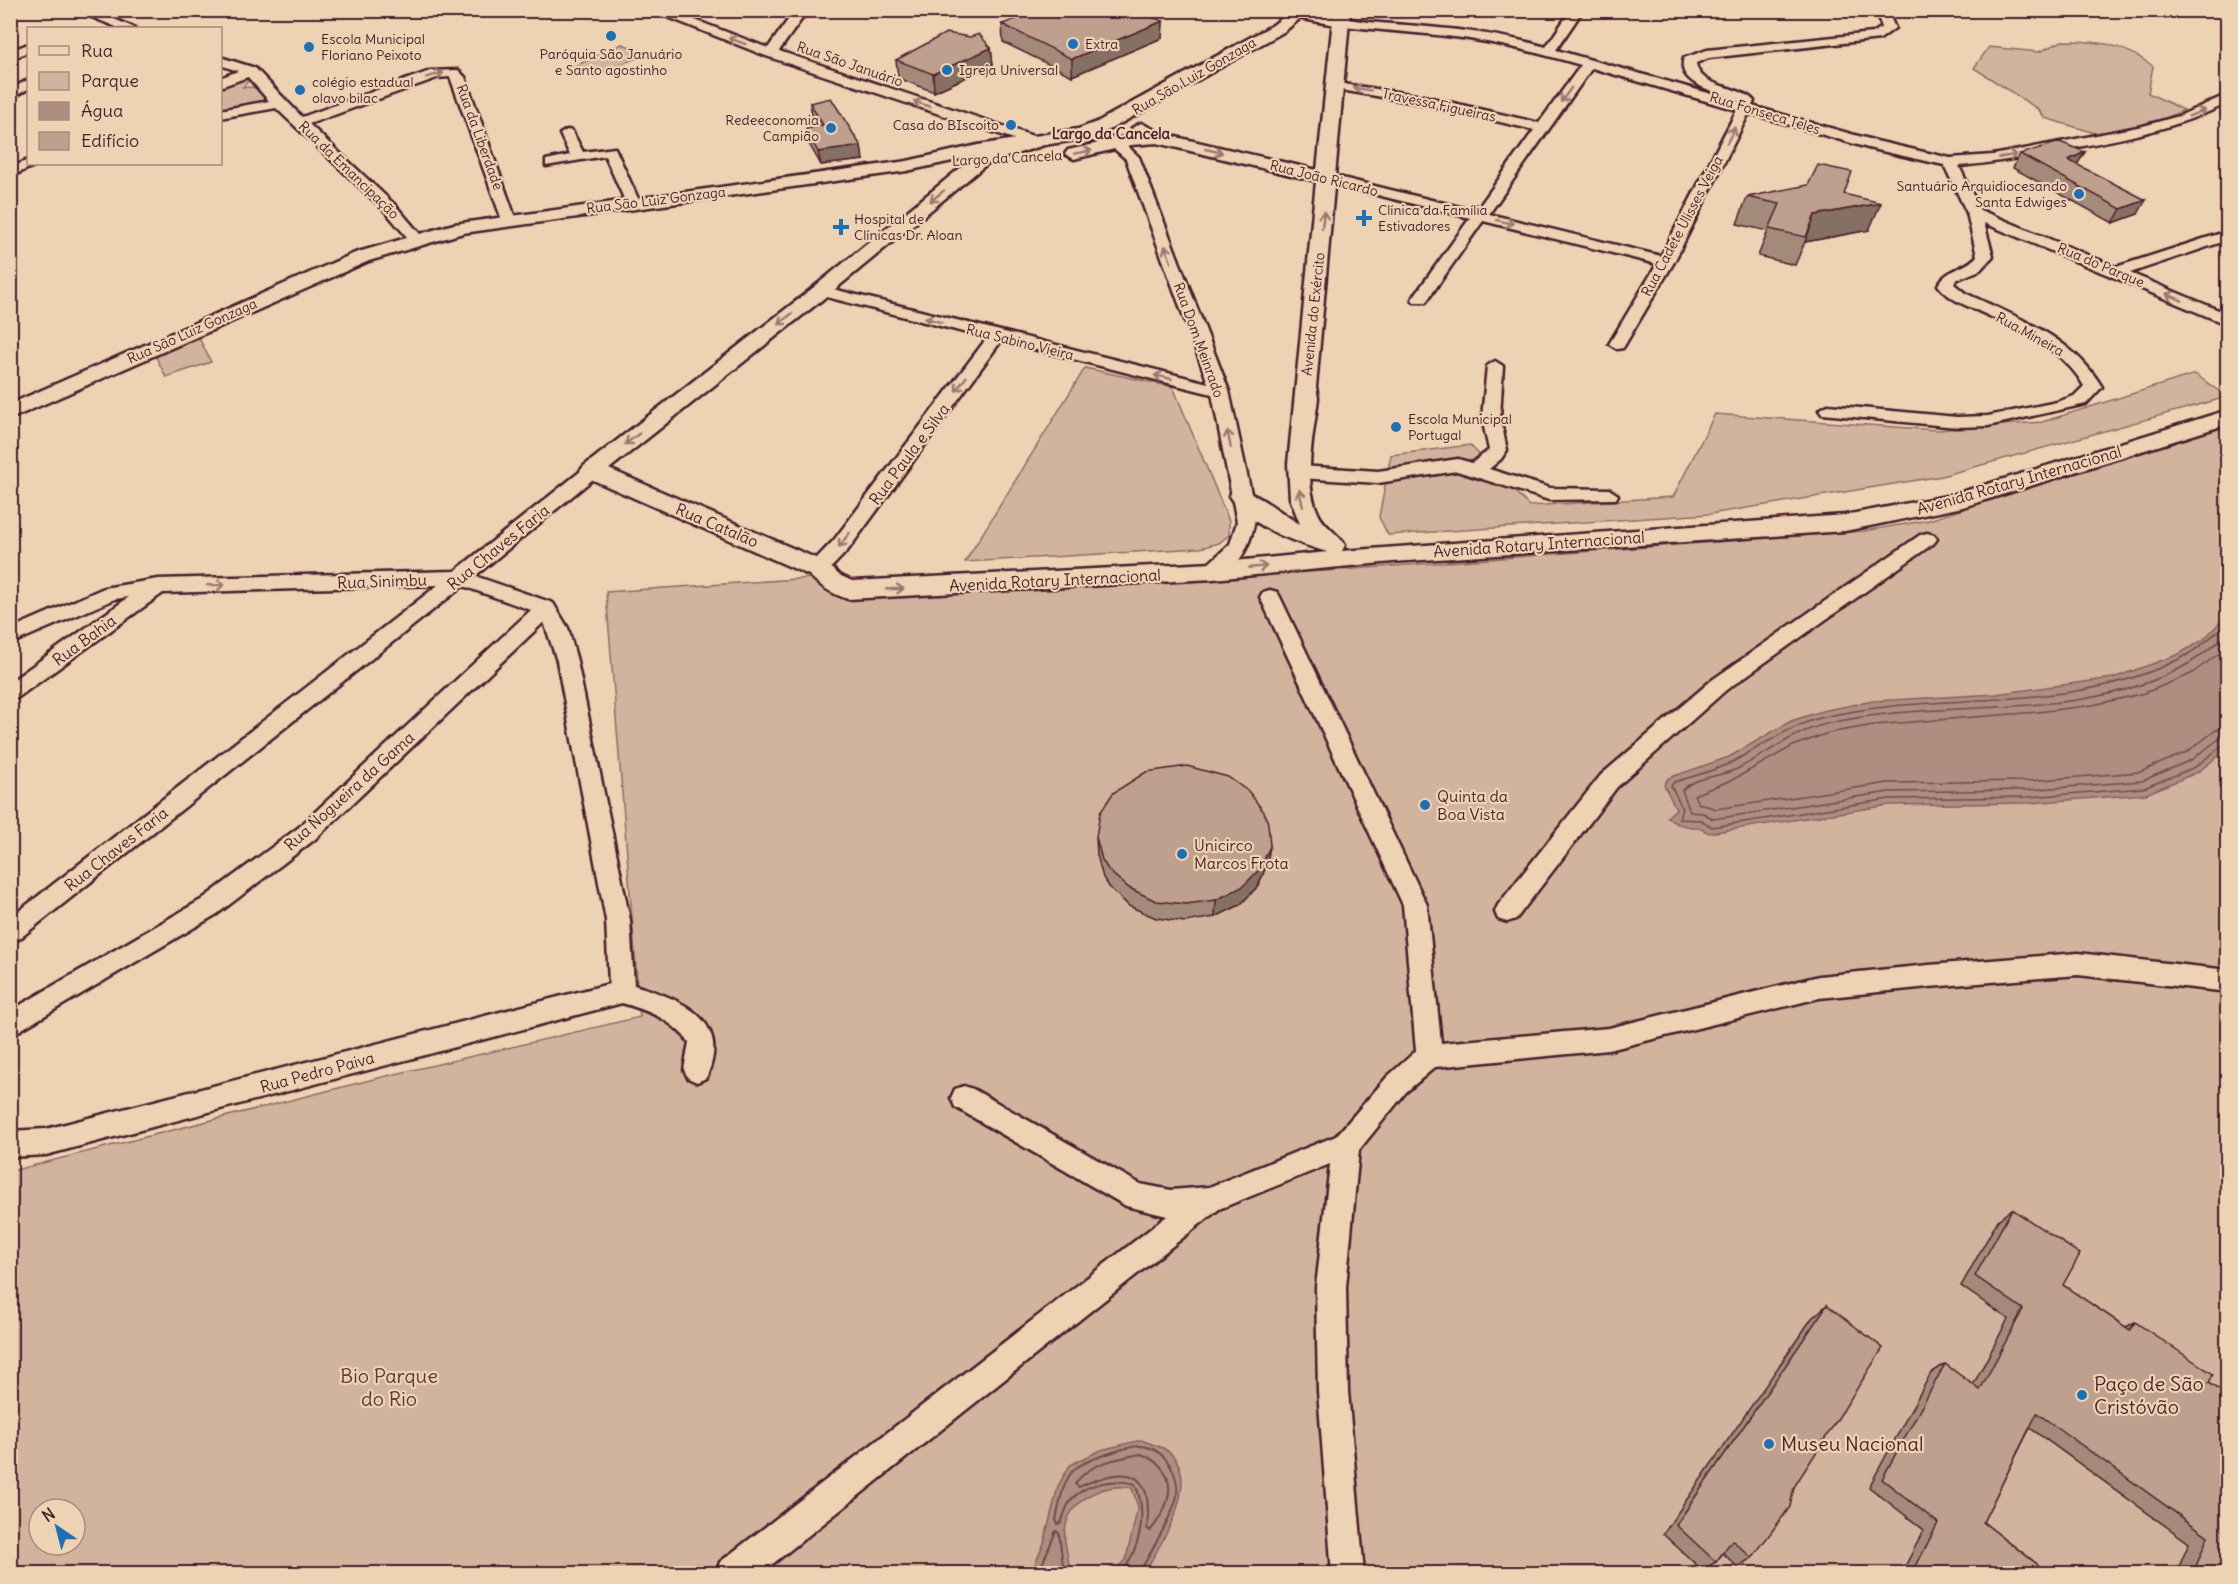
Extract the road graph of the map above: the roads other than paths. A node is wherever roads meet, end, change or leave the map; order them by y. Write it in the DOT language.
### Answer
graph roads {
  1 [pos="80,10"];
  2 [pos="116,10"];
  3 [pos="656,10"];
  4 [pos="802,10"];
  5 [pos="1577,10"];
  6 [pos="1881,10"];
  7 [pos="1301,12"];
  8 [pos="1341,16"];
  9 [pos="98,17"];
  10 [pos="81,25"];
  11 [pos="126,27"];
  12 [pos="27,49"];
  13 [pos="1550,51"];
  14 [pos="771,53"];
  15 [pos="10,58"];
  16 [pos="222,62"];
  17 [pos="1590,62"];
  18 [pos="27,64"];
  19 [pos="250,71"];
  20 [pos="222,82"];
  21 [pos="27,85"];
  22 [pos="1335,85"];
  23 [pos="11,94"];
  24 [pos="27,96"];
  25 [pos="2228,98"];
  26 [pos="278,102"];
  27 [pos="1140,107"];
  28 [pos="1745,107"];
  29 [pos="222,114"];
  30 [pos="301,122"];
  31 [pos="1542,128"];
  32 [pos="567,134"];
  33 [pos="1082,134"];
  34 [pos="1157,138"];
  35 [pos="1037,142"];
  36 [pos="1116,143"];
  37 [pos="578,156"];
  38 [pos="982,159"];
  39 [pos="1950,162"];
  40 [pos="551,163"];
  41 [pos="927,163"];
  42 [pos="29,165"];
  43 [pos="10,173"];
  44 [pos="1326,178"];
  45 [pos="633,203"];
  46 [pos="1974,213"];
  47 [pos="1478,215"];
  48 [pos="509,220"];
  49 [pos="2228,235"];
  50 [pos="417,240"];
  51 [pos="1666,262"];
  52 [pos="2118,272"];
  53 [pos="821,291"];
  54 [pos="1420,298"];
  55 [pos="2228,320"];
  56 [pos="996,337"];
  57 [pos="1617,344"];
  58 [pos="1494,366"];
  59 [pos="1220,391"];
  60 [pos="1828,410"];
  61 [pos="10,412"];
  62 [pos="2228,417"];
  63 [pos="1477,469"];
  64 [pos="592,471"];
  65 [pos="1300,472"];
  66 [pos="1609,495"];
  67 [pos="1241,496"];
  68 [pos="1927,539"];
  69 [pos="1333,545"];
  70 [pos="1393,554"];
  71 [pos="818,569"];
  72 [pos="1213,571"];
  73 [pos="460,579"];
  74 [pos="838,585"];
  75 [pos="158,586"];
  76 [pos="1270,597"];
  77 [pos="546,609"];
  78 [pos="10,637"];
  79 [pos="10,693"];
  80 [pos="1506,912"];
  81 [pos="10,932"];
  82 [pos="2228,981"];
  83 [pos="622,992"];
  84 [pos="10,1025"];
  85 [pos="1429,1056"];
  86 [pos="698,1070"];
  87 [pos="963,1098"];
  88 [pos="10,1144"];
  89 [pos="1346,1145"];
  90 [pos="1209,1200"];
  91 [pos="732,1574"];
  92 [pos="1348,1574"];
  1 -- 9 [label="street"];
  2 -- 9 [label="street"];
  14 -- 3 [label="street, Rua São Januário, one-way"];
  4 -- 14 [label="street"];
  5 -- 13 [label="street"];
  6 -- 28 [label="street"];
  7 -- 8 [label="street, Rua Fonseca Teles"];
  7 -- 27 [label="main road, Rua São Luiz Gonzaga"];
  8 -- 13 [label="street, Rua Fonseca Teles"];
  8 -- 22 [label="main road, Avenida do Exército"];
  9 -- 10 [label="street"];
  9 -- 11 [label="street"];
  12 -- 15 [label="street"];
  13 -- 17 [label="street, Rua Fonseca Teles"];
  35 -- 14 [label="street, Rua São Januário, one-way"];
  15 -- 18 [label="street"];
  16 -- 19 [label="street"];
  17 -- 28 [label="street, Rua Fonseca Teles"];
  17 -- 31 [label="street, one-way"];
  19 -- 20 [label="street"];
  19 -- 26 [label="street, Rua da Emancipação"];
  21 -- 23 [label="street"];
  31 -- 22 [label="street, Travessa Figueiras, one-way"];
  22 -- 44 [label="main road, Avenida do Exército"];
  23 -- 24 [label="street"];
  39 -- 25 [label="street, Rua Fonseca Teles, one-way"];
  26 -- 29 [label="street"];
  26 -- 30 [label="street, Rua da Emancipação"];
  27 -- 33 [label="main road, Rua São Luiz Gonzaga"];
  27 -- 34 [label="main road"];
  28 -- 39 [label="street, Rua Fonseca Teles"];
  51 -- 28 [label="street, Rua Cadete Ulisses Veiga, one-way"];
  30 -- 48 [label="street, Rua da Liberdade, one-way"];
  30 -- 50 [label="street, Rua da Emancipação"];
  31 -- 47 [label="street"];
  32 -- 37 [label="street"];
  33 -- 35 [label="main road, Rua São Luiz Gonzaga"];
  33 -- 36 [label="street"];
  34 -- 36 [label="main road, Largo da Cancela"];
  34 -- 44 [label="main road, Rua João Ricardo, one-way"];
  35 -- 38 [label="main road"];
  35 -- 41 [label="main road, Rua São Luiz Gonzaga"];
  38 -- 36 [label="main road, Largo da Cancela, one-way"];
  59 -- 36 [label="street, Rua Dom Meinrado, one-way"];
  37 -- 40 [label="street"];
  37 -- 45 [label="street"];
  38 -- 41 [label="main road, Largo da Cancela"];
  38 -- 53 [label="main road, Rua Chaves Faria, one-way"];
  39 -- 46 [label="street, Rua Mineira"];
  41 -- 45 [label="main road, Rua São Luiz Gonzaga"];
  42 -- 43 [label="street"];
  44 -- 47 [label="street, Rua João Ricardo"];
  65 -- 44 [label="main road, Avenida do Exército, one-way"];
  45 -- 48 [label="main road, Rua São Luiz Gonzaga"];
  46 -- 52 [label="street, Rua do Parque"];
  46 -- 60 [label="street, Rua Mineira"];
  47 -- 51 [label="street, Rua João Ricardo, one-way"];
  47 -- 54 [label="street"];
  48 -- 50 [label="main road, Rua São Luiz Gonzaga"];
  49 -- 52 [label="street"];
  50 -- 61 [label="main road, Rua São Luiz Gonzaga"];
  51 -- 57 [label="street, Rua Cadete Ulisses Veiga"];
  55 -- 52 [label="street, Rua do Parque, one-way"];
  56 -- 53 [label="street, Rua Sabino Vieira, one-way"];
  53 -- 64 [label="main road, Rua Chaves Faria, one-way"];
  59 -- 56 [label="street, Rua Sabino Vieira, one-way"];
  56 -- 71 [label="street, Rua Paula e Silva, one-way"];
  58 -- 63 [label="street"];
  67 -- 59 [label="street, Rua Dom Meinrado, one-way"];
  62 -- 70 [label="main road, Avenida Rotary Internacional"];
  63 -- 65 [label="street"];
  63 -- 66 [label="street"];
  64 -- 71 [label="main road, Rua Catalão"];
  64 -- 73 [label="street, Rua Chaves Faria"];
  69 -- 65 [label="main road, Avenida do Exército, one-way"];
  67 -- 69 [label="main road"];
  67 -- 72 [label="street, Rua Dom Meinrado"];
  68 -- 80 [label="street"];
  69 -- 70 [label="main road"];
  72 -- 70 [label="main road, Avenida Rotary Internacional, one-way"];
  71 -- 74 [label="main road, Rua Catalão"];
  74 -- 72 [label="main road, Avenida Rotary Internacional, one-way"];
  75 -- 73 [label="street, Rua Sinimbu, one-way"];
  73 -- 77 [label="street, Rua Sinimbu"];
  73 -- 81 [label="street, Rua Chaves Faria"];
  75 -- 78 [label="street, Rua Sinimbu"];
  75 -- 79 [label="street, Rua Bahia"];
  76 -- 85 [label="street"];
  77 -- 83 [label="street"];
  77 -- 84 [label="street, Rua Nogueira da Gama"];
  82 -- 85 [label="street"];
  83 -- 86 [label="street"];
  83 -- 88 [label="street, Rua Pedro Paiva"];
  85 -- 89 [label="street"];
  87 -- 90 [label="street"];
  89 -- 90 [label="street"];
  89 -- 92 [label="street"];
  90 -- 91 [label="street"];
}
